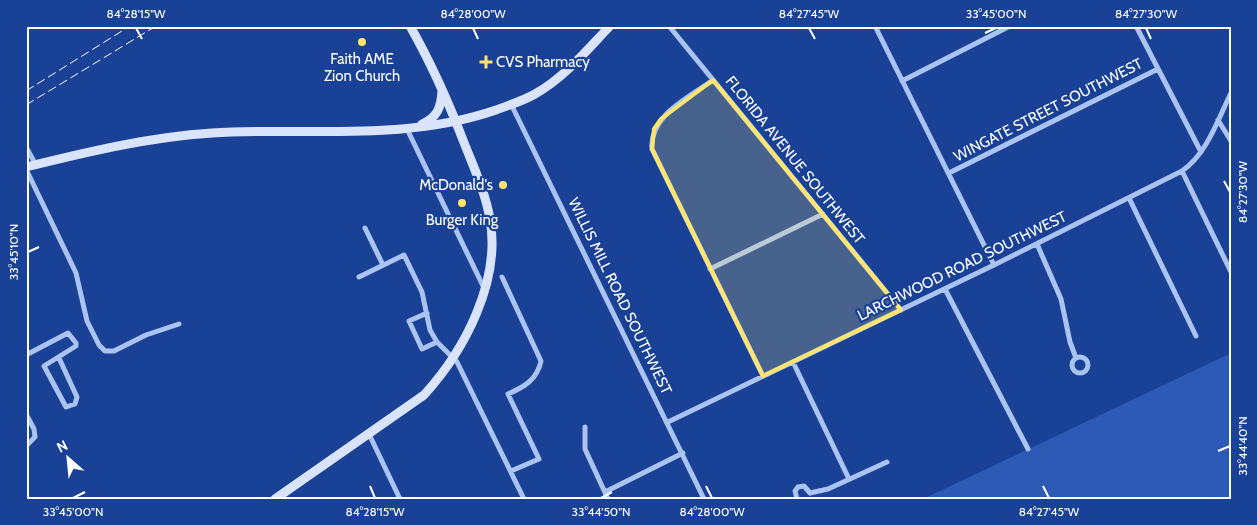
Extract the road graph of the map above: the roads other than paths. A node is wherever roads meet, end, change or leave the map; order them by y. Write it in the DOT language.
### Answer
graph roads {
  1 [pos="410,26"];
  2 [pos="610,26"];
  3 [pos="669,26"];
  4 [pos="875,26"];
  5 [pos="1010,26"];
  6 [pos="1136,26"];
  7 [pos="1158,69"];
  8 [pos="713,80"];
  9 [pos="902,80"];
  10 [pos="442,89"];
  11 [pos="1231,93"];
  12 [pos="512,104"];
  13 [pos="1218,120"];
  14 [pos="456,121"];
  15 [pos="410,129"];
  16 [pos="1231,141"];
  17 [pos="26,148"];
  18 [pos="1201,152"];
  19 [pos="36,165"];
  20 [pos="26,168"];
  21 [pos="1182,171"];
  22 [pos="948,173"];
  23 [pos="1130,198"];
  24 [pos="823,214"];
  25 [pos="365,228"];
  26 [pos="1037,244"];
  27 [pos="383,265"];
  28 [pos="994,265"];
  29 [pos="710,269"];
  30 [pos="1231,272"];
  31 [pos="502,276"];
  32 [pos="359,277"];
  33 [pos="484,288"];
  34 [pos="945,289"];
  35 [pos="901,310"];
  36 [pos="427,314"];
  37 [pos="179,324"];
  38 [pos="1196,336"];
  39 [pos="437,342"];
  40 [pos="26,355"];
  41 [pos="453,356"];
  42 [pos="59,358"];
  43 [pos="1076,358"];
  44 [pos="793,362"];
  45 [pos="763,376"];
  46 [pos="26,414"];
  47 [pos="668,422"];
  48 [pos="585,427"];
  49 [pos="369,434"];
  50 [pos="26,446"];
  51 [pos="1028,449"];
  52 [pos="683,453"];
  53 [pos="886,462"];
  54 [pos="511,471"];
  55 [pos="849,479"];
  56 [pos="606,496"];
  57 [pos="809,496"];
  58 [pos="280,497"];
  59 [pos="400,499"];
  60 [pos="524,499"];
  61 [pos="704,499"];
  62 [pos="796,499"];
  1 -- 10 [label="main road"];
  2 -- 12 [label="main road"];
  3 -- 8 [label="street, FLORIDA AVENUE SOUTHWEST"];
  4 -- 9 [label="street"];
  5 -- 9 [label="street"];
  6 -- 7 [label="street"];
  7 -- 18 [label="street"];
  7 -- 22 [label="street, WINGATE STREET SOUTHWEST"];
  8 -- 24 [label="street, FLORIDA AVENUE SOUTHWEST"];
  8 -- 29 [label="street"];
  9 -- 22 [label="street"];
  10 -- 14 [label="main road"];
  10 -- 15 [label="main road"];
  11 -- 13 [label="street, LARCHWOOD ROAD SOUTHWEST"];
  12 -- 14 [label="main road"];
  12 -- 47 [label="street, WILLIS MILL ROAD SOUTHWEST"];
  13 -- 16 [label="street"];
  13 -- 18 [label="street, LARCHWOOD ROAD SOUTHWEST"];
  14 -- 15 [label="main road"];
  14 -- 33 [label="main road"];
  15 -- 19 [label="main road"];
  15 -- 33 [label="street"];
  17 -- 19 [label="street"];
  18 -- 21 [label="street, LARCHWOOD ROAD SOUTHWEST"];
  19 -- 20 [label="main road"];
  20 -- 37 [label="street"];
  21 -- 23 [label="street, LARCHWOOD ROAD SOUTHWEST"];
  21 -- 30 [label="street"];
  22 -- 28 [label="street"];
  23 -- 26 [label="street, LARCHWOOD ROAD SOUTHWEST"];
  23 -- 38 [label="street"];
  24 -- 29 [label="street"];
  24 -- 35 [label="street, FLORIDA AVENUE SOUTHWEST"];
  25 -- 27 [label="street"];
  26 -- 28 [label="street, LARCHWOOD ROAD SOUTHWEST"];
  26 -- 43 [label="street"];
  27 -- 32 [label="street"];
  27 -- 36 [label="street"];
  28 -- 34 [label="street, LARCHWOOD ROAD SOUTHWEST"];
  29 -- 45 [label="street"];
  31 -- 54 [label="street"];
  33 -- 41 [label="main road"];
  34 -- 35 [label="street, LARCHWOOD ROAD SOUTHWEST"];
  34 -- 51 [label="street"];
  35 -- 44 [label="street, LARCHWOOD ROAD SOUTHWEST"];
  36 -- 39 [label="street"];
  36 -- 39 [label="street"];
  39 -- 41 [label="street"];
  40 -- 42 [label="street"];
  41 -- 49 [label="main road"];
  41 -- 54 [label="street"];
  42 -- 42 [label="street"];
  44 -- 45 [label="street, LARCHWOOD ROAD SOUTHWEST"];
  44 -- 55 [label="street"];
  45 -- 47 [label="street, LARCHWOOD ROAD SOUTHWEST"];
  46 -- 50 [label="street"];
  47 -- 52 [label="street, WILLIS MILL ROAD SOUTHWEST"];
  48 -- 56 [label="street"];
  49 -- 58 [label="main road"];
  49 -- 59 [label="street"];
  52 -- 56 [label="street"];
  52 -- 61 [label="street, WILLIS MILL ROAD SOUTHWEST"];
  53 -- 55 [label="street"];
  54 -- 60 [label="street"];
  55 -- 57 [label="street"];
  57 -- 62 [label="street"];
}
